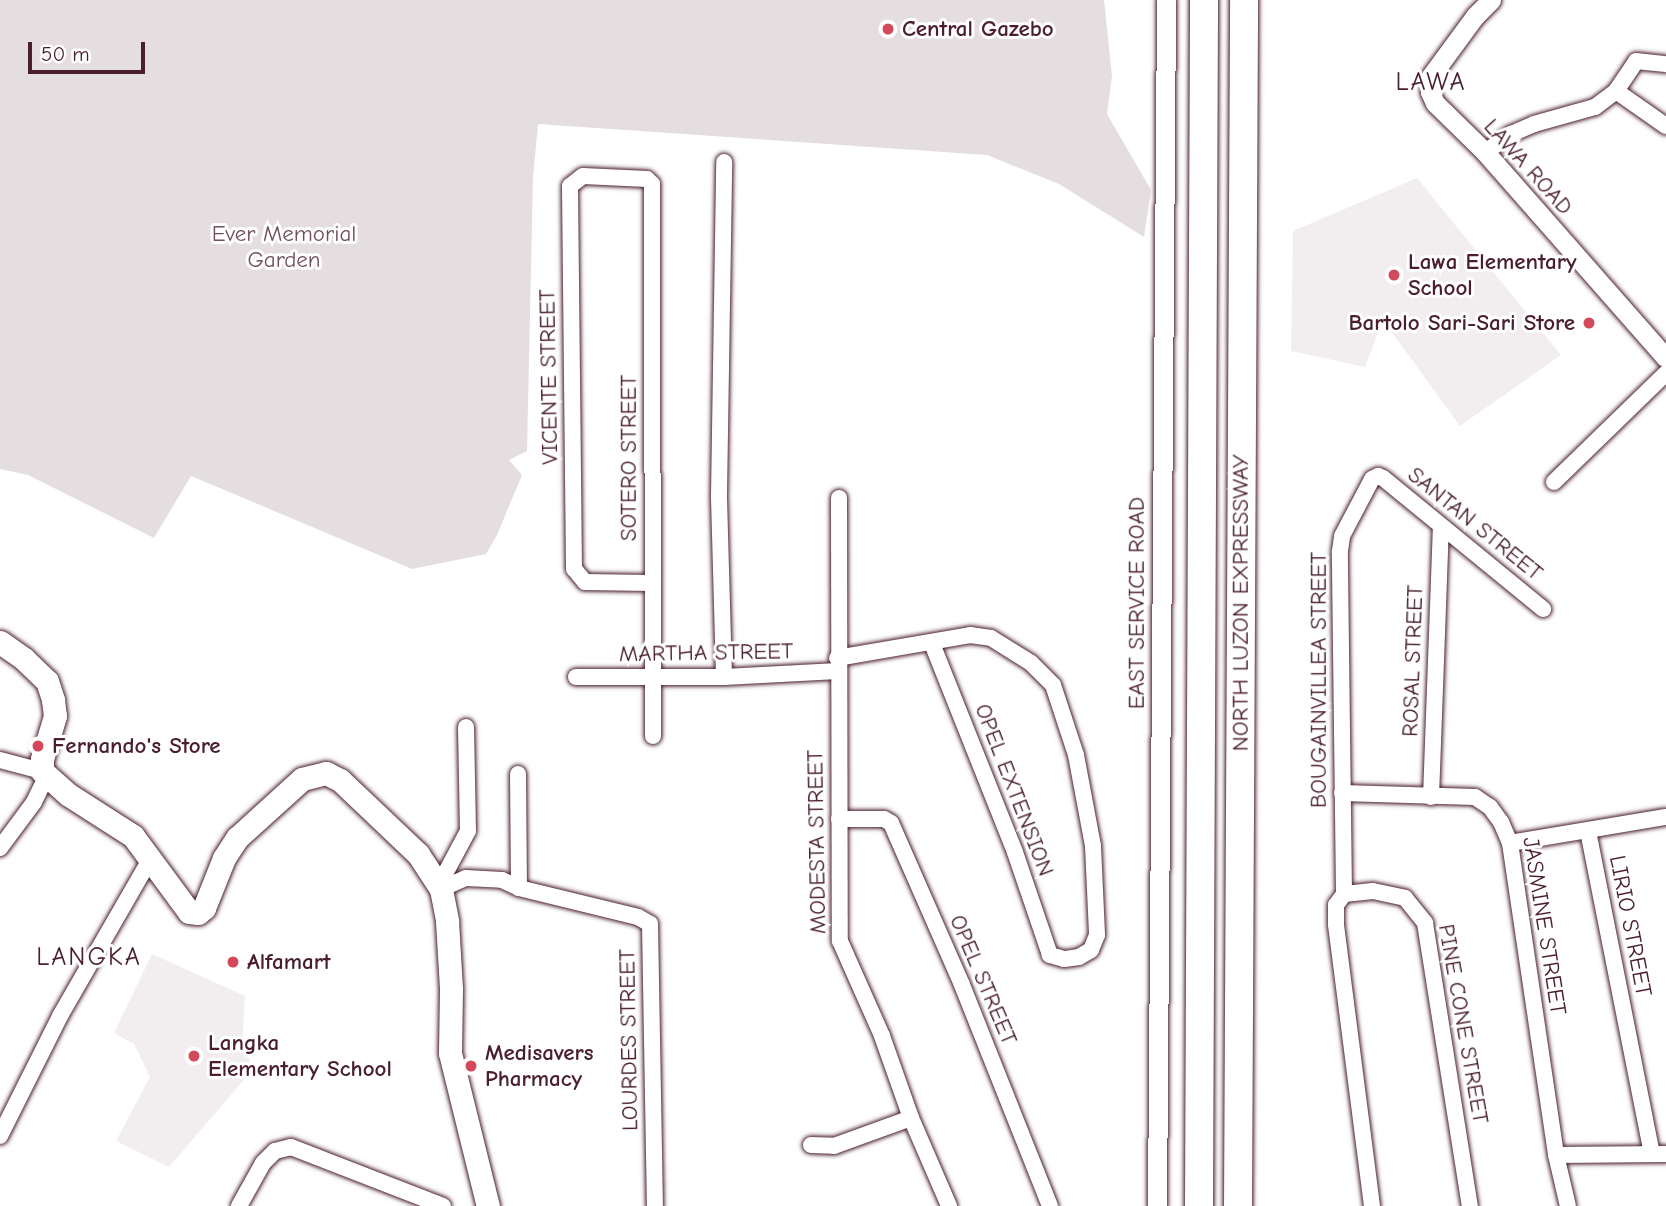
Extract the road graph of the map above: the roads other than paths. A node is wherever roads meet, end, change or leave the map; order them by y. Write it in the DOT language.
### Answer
graph roads {
  1 [pos="1166,0"];
  2 [pos="1204,0"];
  3 [pos="1244,0"];
  4 [pos="1491,0"];
  5 [pos="1666,64"];
  6 [pos="1616,91"];
  7 [pos="1666,127"];
  8 [pos="1485,152"];
  9 [pos="724,162"];
  10 [pos="650,181"];
  11 [pos="1666,358"];
  12 [pos="1666,373"];
  13 [pos="1378,476"];
  14 [pos="1555,482"];
  15 [pos="839,498"];
  16 [pos="1441,527"];
  17 [pos="651,583"];
  18 [pos="1543,609"];
  19 [pos="0,642"];
  20 [pos="932,643"];
  21 [pos="838,665"];
  22 [pos="576,677"];
  23 [pos="724,677"];
  24 [pos="651,678"];
  25 [pos="466,727"];
  26 [pos="653,736"];
  27 [pos="0,760"];
  28 [pos="44,774"];
  29 [pos="518,774"];
  30 [pos="1342,793"];
  31 [pos="1431,797"];
  32 [pos="1666,817"];
  33 [pos="839,819"];
  34 [pos="1588,831"];
  35 [pos="1510,843"];
  36 [pos="0,848"];
  37 [pos="151,858"];
  38 [pos="440,887"];
  39 [pos="519,888"];
  40 [pos="1344,894"];
  41 [pos="1050,956"];
  42 [pos="911,1118"];
  43 [pos="0,1136"];
  44 [pos="811,1145"];
  45 [pos="1659,1154"];
  46 [pos="1556,1155"];
  47 [pos="239,1206"];
  48 [pos="443,1206"];
  49 [pos="488,1206"];
  50 [pos="655,1206"];
  51 [pos="949,1206"];
  52 [pos="1050,1206"];
  53 [pos="1157,1206"];
  54 [pos="1199,1206"];
  55 [pos="1238,1206"];
  56 [pos="1372,1206"];
  57 [pos="1470,1206"];
  58 [pos="1568,1206"];
  1 -- 53 [label="street, EAST SERVICE ROAD"];
  2 -- 54 [label="highway, NORTH LUZON EXPRESSWAY"];
  3 -- 55 [label="highway, NORTH LUZON EXPRESSWAY"];
  4 -- 8 [label="street, LAWA ROAD"];
  5 -- 6 [label="street"];
  6 -- 7 [label="street"];
  6 -- 8 [label="street"];
  8 -- 11 [label="street, LAWA ROAD"];
  9 -- 23 [label="street"];
  10 -- 17 [label="street, SOTERO STREET"];
  10 -- 17 [label="street, VICENTE STREET"];
  12 -- 14 [label="street"];
  13 -- 16 [label="street, SANTAN STREET"];
  13 -- 30 [label="street, BOUGAINVILLEA STREET"];
  15 -- 21 [label="street, MODESTA STREET"];
  16 -- 18 [label="street, SANTAN STREET"];
  16 -- 31 [label="street, ROSAL STREET"];
  17 -- 24 [label="street, SOTERO STREET"];
  19 -- 28 [label="main road"];
  20 -- 21 [label="street, MARTHA STREET"];
  20 -- 41 [label="street, OPEL EXTENSION"];
  20 -- 41 [label="street, MARTHA STREET"];
  21 -- 23 [label="street, MARTHA STREET"];
  21 -- 33 [label="street, MODESTA STREET"];
  22 -- 24 [label="street, MARTHA STREET"];
  23 -- 24 [label="street, MARTHA STREET"];
  24 -- 26 [label="street, SOTERO STREET"];
  25 -- 38 [label="street"];
  27 -- 28 [label="street"];
  28 -- 36 [label="street"];
  28 -- 37 [label="main road"];
  29 -- 39 [label="street"];
  30 -- 31 [label="street, JASMINE STREET"];
  30 -- 40 [label="street, BOUGAINVILLEA STREET"];
  31 -- 35 [label="street, JASMINE STREET"];
  32 -- 34 [label="street"];
  33 -- 42 [label="street, MODESTA STREET"];
  33 -- 52 [label="street, OPEL STREET"];
  34 -- 35 [label="street"];
  34 -- 45 [label="street, LIRIO STREET"];
  35 -- 46 [label="street, JASMINE STREET"];
  37 -- 38 [label="main road"];
  37 -- 43 [label="street"];
  38 -- 39 [label="street, LOURDES STREET"];
  38 -- 49 [label="main road"];
  39 -- 50 [label="street, LOURDES STREET"];
  40 -- 56 [label="street"];
  40 -- 57 [label="street, PINE CONE STREET"];
  42 -- 44 [label="street"];
  42 -- 51 [label="street, MODESTA STREET"];
  45 -- 46 [label="street"];
  46 -- 58 [label="street, JASMINE STREET"];
  47 -- 48 [label="street"];
}
